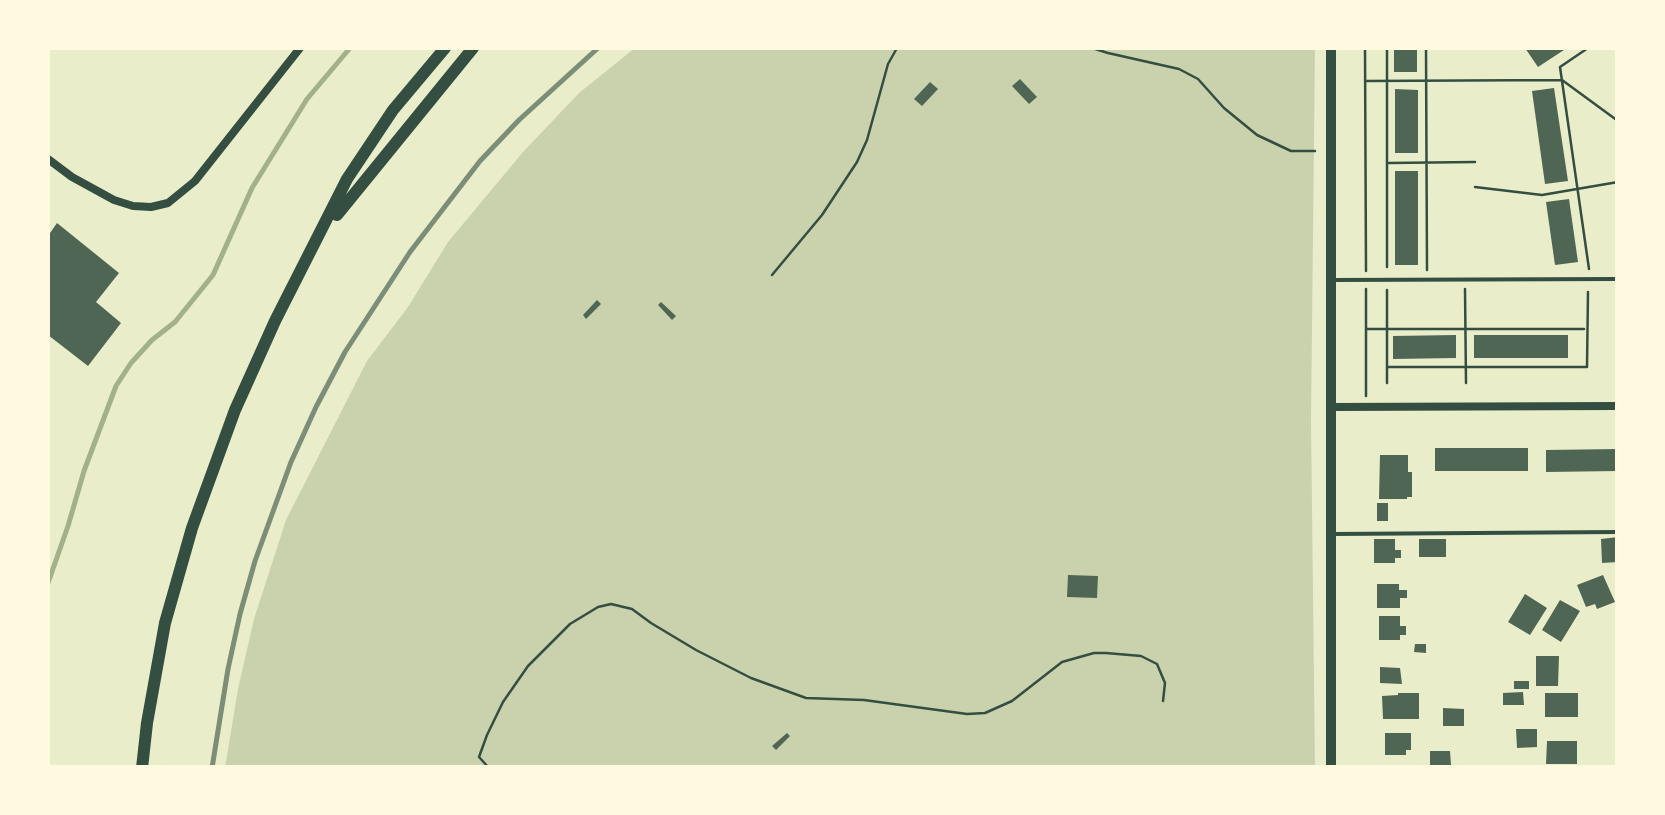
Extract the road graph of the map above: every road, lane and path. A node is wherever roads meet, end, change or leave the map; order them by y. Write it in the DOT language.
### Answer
graph roads {
  1 [pos="300,48"];
  2 [pos="446,48"];
  3 [pos="473,48"];
  4 [pos="897,48"];
  5 [pos="1092,48"];
  6 [pos="1330,48"];
  7 [pos="1365,48"];
  8 [pos="1387,48"];
  9 [pos="1426,48"];
  10 [pos="1586,48"];
  11 [pos="1555,61"];
  12 [pos="1560,67"];
  13 [pos="1426,80"];
  14 [pos="1562,80"];
  15 [pos="1365,81"];
  16 [pos="1387,81"];
  17 [pos="1420,119"];
  18 [pos="1426,119"];
  19 [pos="1618,121"];
  20 [pos="1331,152"];
  21 [pos="48,159"];
  22 [pos="1427,162"];
  23 [pos="1475,162"];
  24 [pos="1387,163"];
  25 [pos="1618,182"];
  26 [pos="1475,187"];
  27 [pos="1577,189"];
  28 [pos="1581,214"];
  29 [pos="1574,215"];
  30 [pos="1421,232"];
  31 [pos="1427,232"];
  32 [pos="320,236"];
  33 [pos="1578,244"];
  34 [pos="1585,244"];
  35 [pos="1428,270"];
  36 [pos="772,275"];
  37 [pos="1618,279"];
  38 [pos="1330,280"];
  39 [pos="1366,280"];
  40 [pos="1387,280"];
  41 [pos="1465,280"];
  42 [pos="1588,280"];
  43 [pos="1588,328"];
  44 [pos="1366,329"];
  45 [pos="1388,329"];
  46 [pos="1465,329"];
  47 [pos="1490,360"];
  48 [pos="1517,360"];
  49 [pos="1552,360"];
  50 [pos="1410,361"];
  51 [pos="1440,361"];
  52 [pos="1552,367"];
  53 [pos="1388,368"];
  54 [pos="1410,368"];
  55 [pos="1440,368"];
  56 [pos="1466,368"];
  57 [pos="1490,368"];
  58 [pos="1517,368"];
  59 [pos="1466,382"];
  60 [pos="1387,383"];
  61 [pos="1366,406"];
  62 [pos="1618,406"];
  63 [pos="1330,408"];
  64 [pos="1618,532"];
  65 [pos="1330,534"];
  66 [pos="1162,701"];
  67 [pos="142,768"];
  68 [pos="489,768"];
  69 [pos="1331,768"];
  1 -- 21 [label="street"];
  2 -- 32 [label="highway"];
  3 -- 32 [label="highway"];
  4 -- 36 [label="path"];
  5 -- 20 [label="path"];
  6 -- 20 [label="main road"];
  7 -- 15 [label="path"];
  8 -- 16 [label="path"];
  9 -- 13 [label="path"];
  10 -- 12 [label="path"];
  11 -- 12 [label="path"];
  12 -- 14 [label="path"];
  13 -- 14 [label="path"];
  13 -- 16 [label="path"];
  13 -- 18 [label="path"];
  14 -- 19 [label="path"];
  14 -- 27 [label="path"];
  15 -- 16 [label="path"];
  15 -- 39 [label="path"];
  16 -- 24 [label="path"];
  17 -- 18 [label="path"];
  18 -- 22 [label="path"];
  20 -- 38 [label="main road"];
  22 -- 23 [label="path"];
  22 -- 24 [label="path"];
  22 -- 31 [label="path"];
  24 -- 40 [label="path"];
  25 -- 27 [label="path"];
  26 -- 27 [label="path"];
  27 -- 28 [label="path"];
  28 -- 29 [label="path"];
  28 -- 34 [label="path"];
  30 -- 31 [label="path"];
  31 -- 35 [label="path"];
  32 -- 67 [label="highway"];
  33 -- 34 [label="path"];
  34 -- 42 [label="path"];
  37 -- 42 [label="lane"];
  38 -- 39 [label="lane"];
  38 -- 63 [label="main road"];
  39 -- 40 [label="lane"];
  39 -- 44 [label="path"];
  40 -- 41 [label="lane"];
  40 -- 45 [label="path"];
  41 -- 42 [label="lane"];
  41 -- 46 [label="path"];
  42 -- 43 [label="path"];
  43 -- 46 [label="path"];
  43 -- 52 [label="path"];
  44 -- 45 [label="path"];
  44 -- 61 [label="path"];
  45 -- 46 [label="path"];
  45 -- 53 [label="path"];
  46 -- 56 [label="path"];
  47 -- 57 [label="path"];
  48 -- 58 [label="path"];
  49 -- 52 [label="path"];
  50 -- 54 [label="path"];
  51 -- 55 [label="path"];
  52 -- 58 [label="path"];
  53 -- 54 [label="path"];
  53 -- 60 [label="path"];
  54 -- 55 [label="path"];
  55 -- 56 [label="path"];
  56 -- 57 [label="path"];
  56 -- 59 [label="path"];
  57 -- 58 [label="path"];
  61 -- 62 [label="street"];
  61 -- 63 [label="street"];
  63 -- 65 [label="main road"];
  64 -- 65 [label="lane"];
  65 -- 69 [label="main road"];
  66 -- 68 [label="path"];
}
